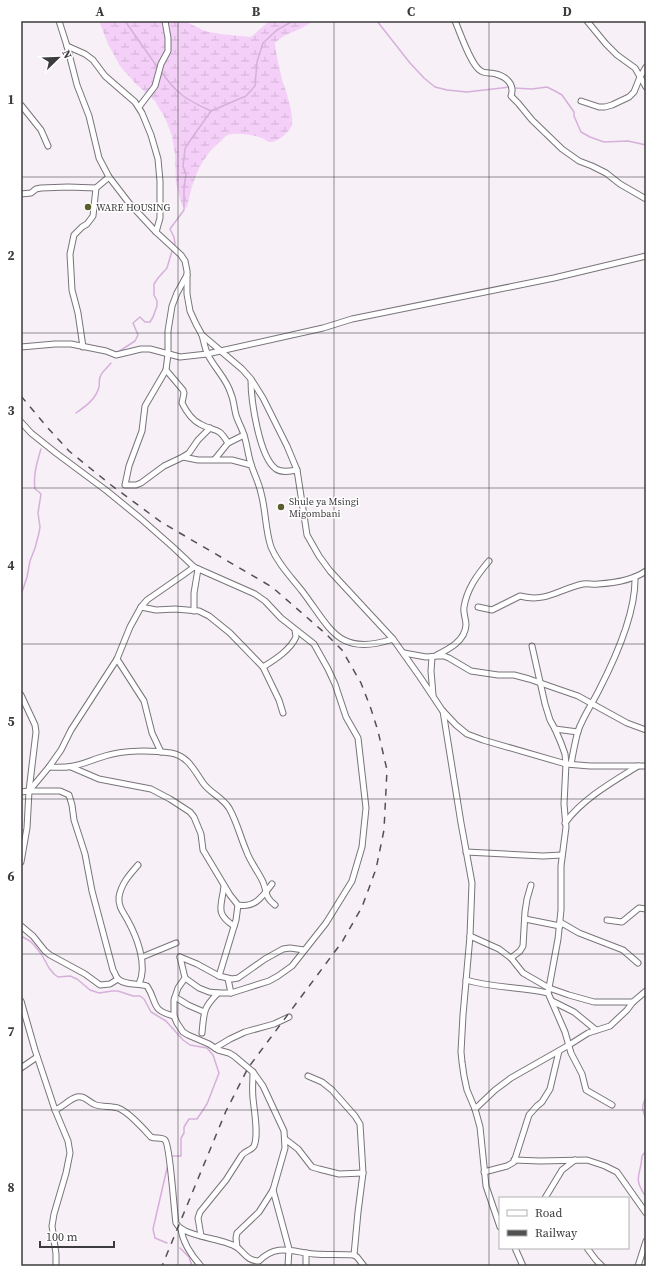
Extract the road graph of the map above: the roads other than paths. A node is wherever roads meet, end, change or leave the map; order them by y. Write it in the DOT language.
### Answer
graph roads {
  1 [pos="59,21"];
  2 [pos="165,21"];
  3 [pos="455,21"];
  4 [pos="587,21"];
  5 [pos="67,46"];
  6 [pos="646,68"];
  7 [pos="640,77"];
  8 [pos="646,87"];
  9 [pos="581,101"];
  10 [pos="21,105"];
  11 [pos="139,107"];
  12 [pos="48,146"];
  13 [pos="109,177"];
  14 [pos="96,188"];
  15 [pos="21,194"];
  16 [pos="646,199"];
  17 [pos="156,232"];
  18 [pos="646,256"];
  19 [pos="187,274"];
  20 [pos="202,335"];
  21 [pos="83,347"];
  22 [pos="21,348"];
  23 [pos="220,350"];
  24 [pos="168,354"];
  25 [pos="207,354"];
  26 [pos="166,370"];
  27 [pos="252,379"];
  28 [pos="21,422"];
  29 [pos="210,428"];
  30 [pos="244,435"];
  31 [pos="228,444"];
  32 [pos="183,457"];
  33 [pos="215,459"];
  34 [pos="251,465"];
  35 [pos="297,470"];
  36 [pos="488,561"];
  37 [pos="196,568"];
  38 [pos="646,571"];
  39 [pos="635,577"];
  40 [pos="478,606"];
  41 [pos="141,607"];
  42 [pos="194,611"];
  43 [pos="295,630"];
  44 [pos="393,639"];
  45 [pos="532,646"];
  46 [pos="404,653"];
  47 [pos="433,656"];
  48 [pos="117,659"];
  49 [pos="263,666"];
  50 [pos="541,683"];
  51 [pos="21,695"];
  52 [pos="433,696"];
  53 [pos="592,703"];
  54 [pos="442,710"];
  55 [pos="283,713"];
  56 [pos="555,729"];
  57 [pos="646,730"];
  58 [pos="578,732"];
  59 [pos="161,752"];
  60 [pos="568,764"];
  61 [pos="49,766"];
  62 [pos="639,766"];
  63 [pos="646,766"];
  64 [pos="71,767"];
  65 [pos="29,791"];
  66 [pos="21,792"];
  67 [pos="565,822"];
  68 [pos="466,852"];
  69 [pos="562,856"];
  70 [pos="21,862"];
  71 [pos="138,865"];
  72 [pos="272,884"];
  73 [pos="224,886"];
  74 [pos="531,886"];
  75 [pos="266,893"];
  76 [pos="238,905"];
  77 [pos="275,905"];
  78 [pos="646,909"];
  79 [pos="525,919"];
  80 [pos="607,920"];
  81 [pos="560,924"];
  82 [pos="21,926"];
  83 [pos="234,926"];
  84 [pos="470,936"];
  85 [pos="176,943"];
  86 [pos="304,950"];
  87 [pos="142,957"];
  88 [pos="511,958"];
  89 [pos="638,963"];
  90 [pos="219,976"];
  91 [pos="185,978"];
  92 [pos="118,979"];
  93 [pos="228,979"];
  94 [pos="466,980"];
  95 [pos="139,984"];
  96 [pos="549,991"];
  97 [pos="646,991"];
  98 [pos="218,993"];
  99 [pos="230,993"];
  100 [pos="175,997"];
  101 [pos="21,1001"];
  102 [pos="552,1001"];
  103 [pos="633,1002"];
  104 [pos="204,1012"];
  105 [pos="174,1016"];
  106 [pos="289,1017"];
  107 [pos="596,1030"];
  108 [pos="202,1033"];
  109 [pos="569,1045"];
  110 [pos="215,1048"];
  111 [pos="559,1051"];
  112 [pos="37,1057"];
  113 [pos="21,1068"];
  114 [pos="253,1072"];
  115 [pos="308,1076"];
  116 [pos="612,1105"];
  117 [pos="475,1109"];
  118 [pos="55,1110"];
  119 [pos="285,1139"];
  120 [pos="514,1160"];
  121 [pos="575,1160"];
  122 [pos="484,1172"];
  123 [pos="363,1173"];
  124 [pos="273,1190"];
  125 [pos="546,1197"];
  126 [pos="646,1213"];
  127 [pos="499,1224"];
  128 [pos="181,1229"];
  129 [pos="201,1236"];
  130 [pos="646,1242"];
  131 [pos="237,1247"];
  132 [pos="289,1249"];
  133 [pos="515,1249"];
  134 [pos="588,1249"];
  135 [pos="306,1253"];
  136 [pos="354,1255"];
  137 [pos="257,1263"];
  138 [pos="56,1266"];
  139 [pos="201,1266"];
  140 [pos="288,1266"];
  141 [pos="306,1266"];
  142 [pos="364,1266"];
  143 [pos="523,1266"];
  144 [pos="602,1266"];
  145 [pos="638,1266"];
  1 -- 5 [label="street"];
  2 -- 11 [label="street"];
  3 -- 16 [label="street"];
  4 -- 7 [label="street"];
  5 -- 11 [label="street"];
  5 -- 13 [label="street"];
  6 -- 7 [label="street"];
  7 -- 8 [label="street"];
  7 -- 9 [label="street"];
  10 -- 12 [label="street"];
  11 -- 17 [label="street"];
  13 -- 14 [label="street"];
  13 -- 17 [label="street"];
  14 -- 15 [label="street"];
  14 -- 21 [label="street"];
  17 -- 19 [label="street"];
  18 -- 23 [label="street"];
  19 -- 20 [label="street"];
  19 -- 24 [label="street"];
  20 -- 23 [label="street"];
  20 -- 25 [label="street"];
  21 -- 22 [label="street"];
  21 -- 24 [label="street"];
  23 -- 25 [label="street"];
  23 -- 27 [label="street"];
  24 -- 25 [label="street"];
  24 -- 26 [label="street"];
  25 -- 30 [label="street"];
  26 -- 29 [label="street"];
  26 -- 32 [label="street"];
  27 -- 35 [label="street"];
  27 -- 35 [label="street"];
  28 -- 37 [label="street"];
  29 -- 31 [label="street"];
  29 -- 32 [label="street"];
  30 -- 31 [label="street"];
  30 -- 34 [label="street"];
  31 -- 33 [label="street"];
  32 -- 33 [label="street"];
  33 -- 34 [label="street"];
  34 -- 44 [label="street"];
  35 -- 44 [label="street"];
  36 -- 47 [label="street"];
  37 -- 41 [label="street"];
  37 -- 42 [label="street"];
  37 -- 43 [label="street"];
  38 -- 39 [label="street"];
  39 -- 40 [label="street"];
  39 -- 53 [label="street"];
  41 -- 42 [label="street"];
  41 -- 48 [label="street"];
  42 -- 49 [label="street"];
  43 -- 49 [label="street"];
  43 -- 86 [label="street"];
  44 -- 46 [label="street"];
  45 -- 50 [label="street"];
  46 -- 47 [label="street"];
  46 -- 52 [label="street"];
  47 -- 50 [label="street"];
  47 -- 52 [label="street"];
  48 -- 59 [label="street"];
  48 -- 61 [label="street"];
  49 -- 55 [label="street"];
  50 -- 53 [label="street"];
  50 -- 56 [label="street"];
  51 -- 65 [label="street"];
  52 -- 54 [label="street"];
  53 -- 57 [label="street"];
  53 -- 58 [label="street"];
  54 -- 60 [label="street"];
  54 -- 68 [label="street"];
  56 -- 58 [label="street"];
  56 -- 60 [label="street"];
  58 -- 60 [label="street"];
  59 -- 64 [label="street"];
  59 -- 75 [label="street"];
  60 -- 62 [label="street"];
  60 -- 67 [label="street"];
  61 -- 64 [label="street"];
  61 -- 65 [label="street"];
  62 -- 63 [label="street"];
  62 -- 67 [label="street"];
  64 -- 73 [label="street"];
  65 -- 66 [label="street"];
  65 -- 70 [label="street"];
  65 -- 92 [label="street"];
  67 -- 69 [label="street"];
  68 -- 69 [label="street"];
  68 -- 84 [label="street"];
  69 -- 81 [label="street"];
  71 -- 87 [label="street"];
  72 -- 75 [label="street"];
  73 -- 76 [label="street"];
  73 -- 83 [label="street"];
  74 -- 79 [label="street"];
  75 -- 76 [label="street"];
  75 -- 77 [label="street"];
  76 -- 83 [label="street"];
  78 -- 80 [label="street"];
  79 -- 81 [label="street"];
  79 -- 88 [label="street"];
  81 -- 89 [label="street"];
  81 -- 96 [label="street"];
  82 -- 92 [label="street"];
  83 -- 90 [label="street"];
  84 -- 88 [label="street"];
  84 -- 94 [label="street"];
  85 -- 87 [label="street"];
  86 -- 93 [label="street"];
  86 -- 99 [label="street"];
  87 -- 95 [label="street"];
  88 -- 96 [label="street"];
  90 -- 91 [label="street"];
  90 -- 93 [label="street"];
  91 -- 98 [label="street"];
  91 -- 100 [label="street"];
  92 -- 95 [label="street"];
  93 -- 99 [label="street"];
  94 -- 96 [label="street"];
  94 -- 117 [label="street"];
  95 -- 105 [label="street"];
  96 -- 102 [label="street"];
  96 -- 103 [label="street"];
  97 -- 103 [label="street"];
  98 -- 99 [label="street"];
  98 -- 104 [label="street"];
  100 -- 104 [label="street"];
  100 -- 105 [label="street"];
  101 -- 112 [label="street"];
  102 -- 107 [label="street"];
  102 -- 109 [label="street"];
  103 -- 107 [label="street"];
  104 -- 108 [label="street"];
  105 -- 110 [label="street"];
  106 -- 110 [label="street"];
  107 -- 109 [label="street"];
  109 -- 111 [label="street"];
  109 -- 116 [label="street"];
  110 -- 114 [label="street"];
  111 -- 117 [label="street"];
  111 -- 120 [label="street"];
  112 -- 113 [label="street"];
  112 -- 118 [label="street"];
  114 -- 119 [label="street"];
  114 -- 129 [label="street"];
  115 -- 123 [label="street"];
  117 -- 122 [label="street"];
  118 -- 128 [label="street"];
  118 -- 138 [label="street"];
  119 -- 123 [label="street"];
  119 -- 124 [label="street"];
  120 -- 121 [label="street"];
  120 -- 122 [label="street"];
  121 -- 125 [label="street"];
  121 -- 126 [label="street"];
  122 -- 127 [label="street"];
  123 -- 136 [label="street"];
  124 -- 131 [label="street"];
  124 -- 132 [label="street"];
  128 -- 129 [label="street"];
  128 -- 139 [label="street"];
  129 -- 131 [label="street"];
  130 -- 145 [label="street"];
  131 -- 137 [label="street"];
  132 -- 135 [label="street"];
  132 -- 137 [label="street"];
  132 -- 140 [label="street"];
  133 -- 143 [label="street"];
  134 -- 144 [label="street"];
  135 -- 136 [label="street"];
  135 -- 141 [label="street"];
  136 -- 142 [label="street"];
}
